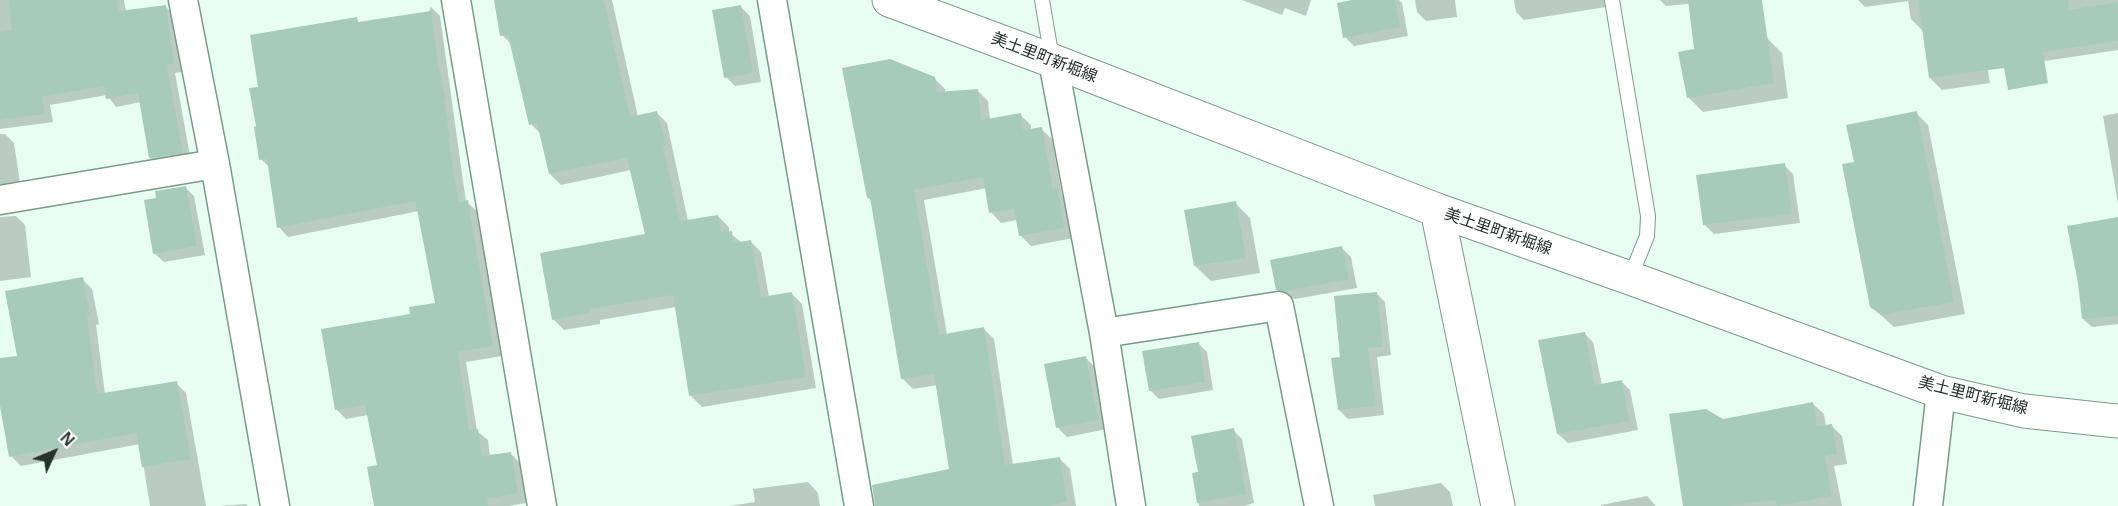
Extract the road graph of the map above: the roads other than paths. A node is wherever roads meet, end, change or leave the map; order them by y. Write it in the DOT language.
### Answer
graph roads {
  1 [pos="183,0"];
  2 [pos="456,0"];
  3 [pos="772,0"];
  4 [pos="889,0"];
  5 [pos="1042,0"];
  6 [pos="1612,0"];
  7 [pos="1053,61"];
  8 [pos="215,164"];
  9 [pos="0,200"];
  10 [pos="1437,210"];
  11 [pos="1630,278"];
  12 [pos="1104,333"];
  13 [pos="1941,392"];
  14 [pos="2118,421"];
  15 [pos="274,506"];
  16 [pos="542,506"];
  17 [pos="860,506"];
  18 [pos="1131,506"];
  19 [pos="1319,506"];
  20 [pos="1498,506"];
  21 [pos="1928,506"];
  1 -- 8 [label="street"];
  2 -- 16 [label="street"];
  3 -- 17 [label="street"];
  4 -- 7 [label="main road, 美土里町新堀線"];
  5 -- 7 [label="lane"];
  6 -- 11 [label="lane"];
  7 -- 10 [label="main road, 美土里町新堀線"];
  7 -- 12 [label="street"];
  8 -- 9 [label="street"];
  8 -- 15 [label="street"];
  10 -- 11 [label="main road, 美土里町新堀線"];
  10 -- 20 [label="main road"];
  11 -- 13 [label="main road, 美土里町新堀線"];
  12 -- 18 [label="street"];
  12 -- 19 [label="street"];
  13 -- 14 [label="main road, 美土里町新堀線"];
  13 -- 21 [label="street"];
}
